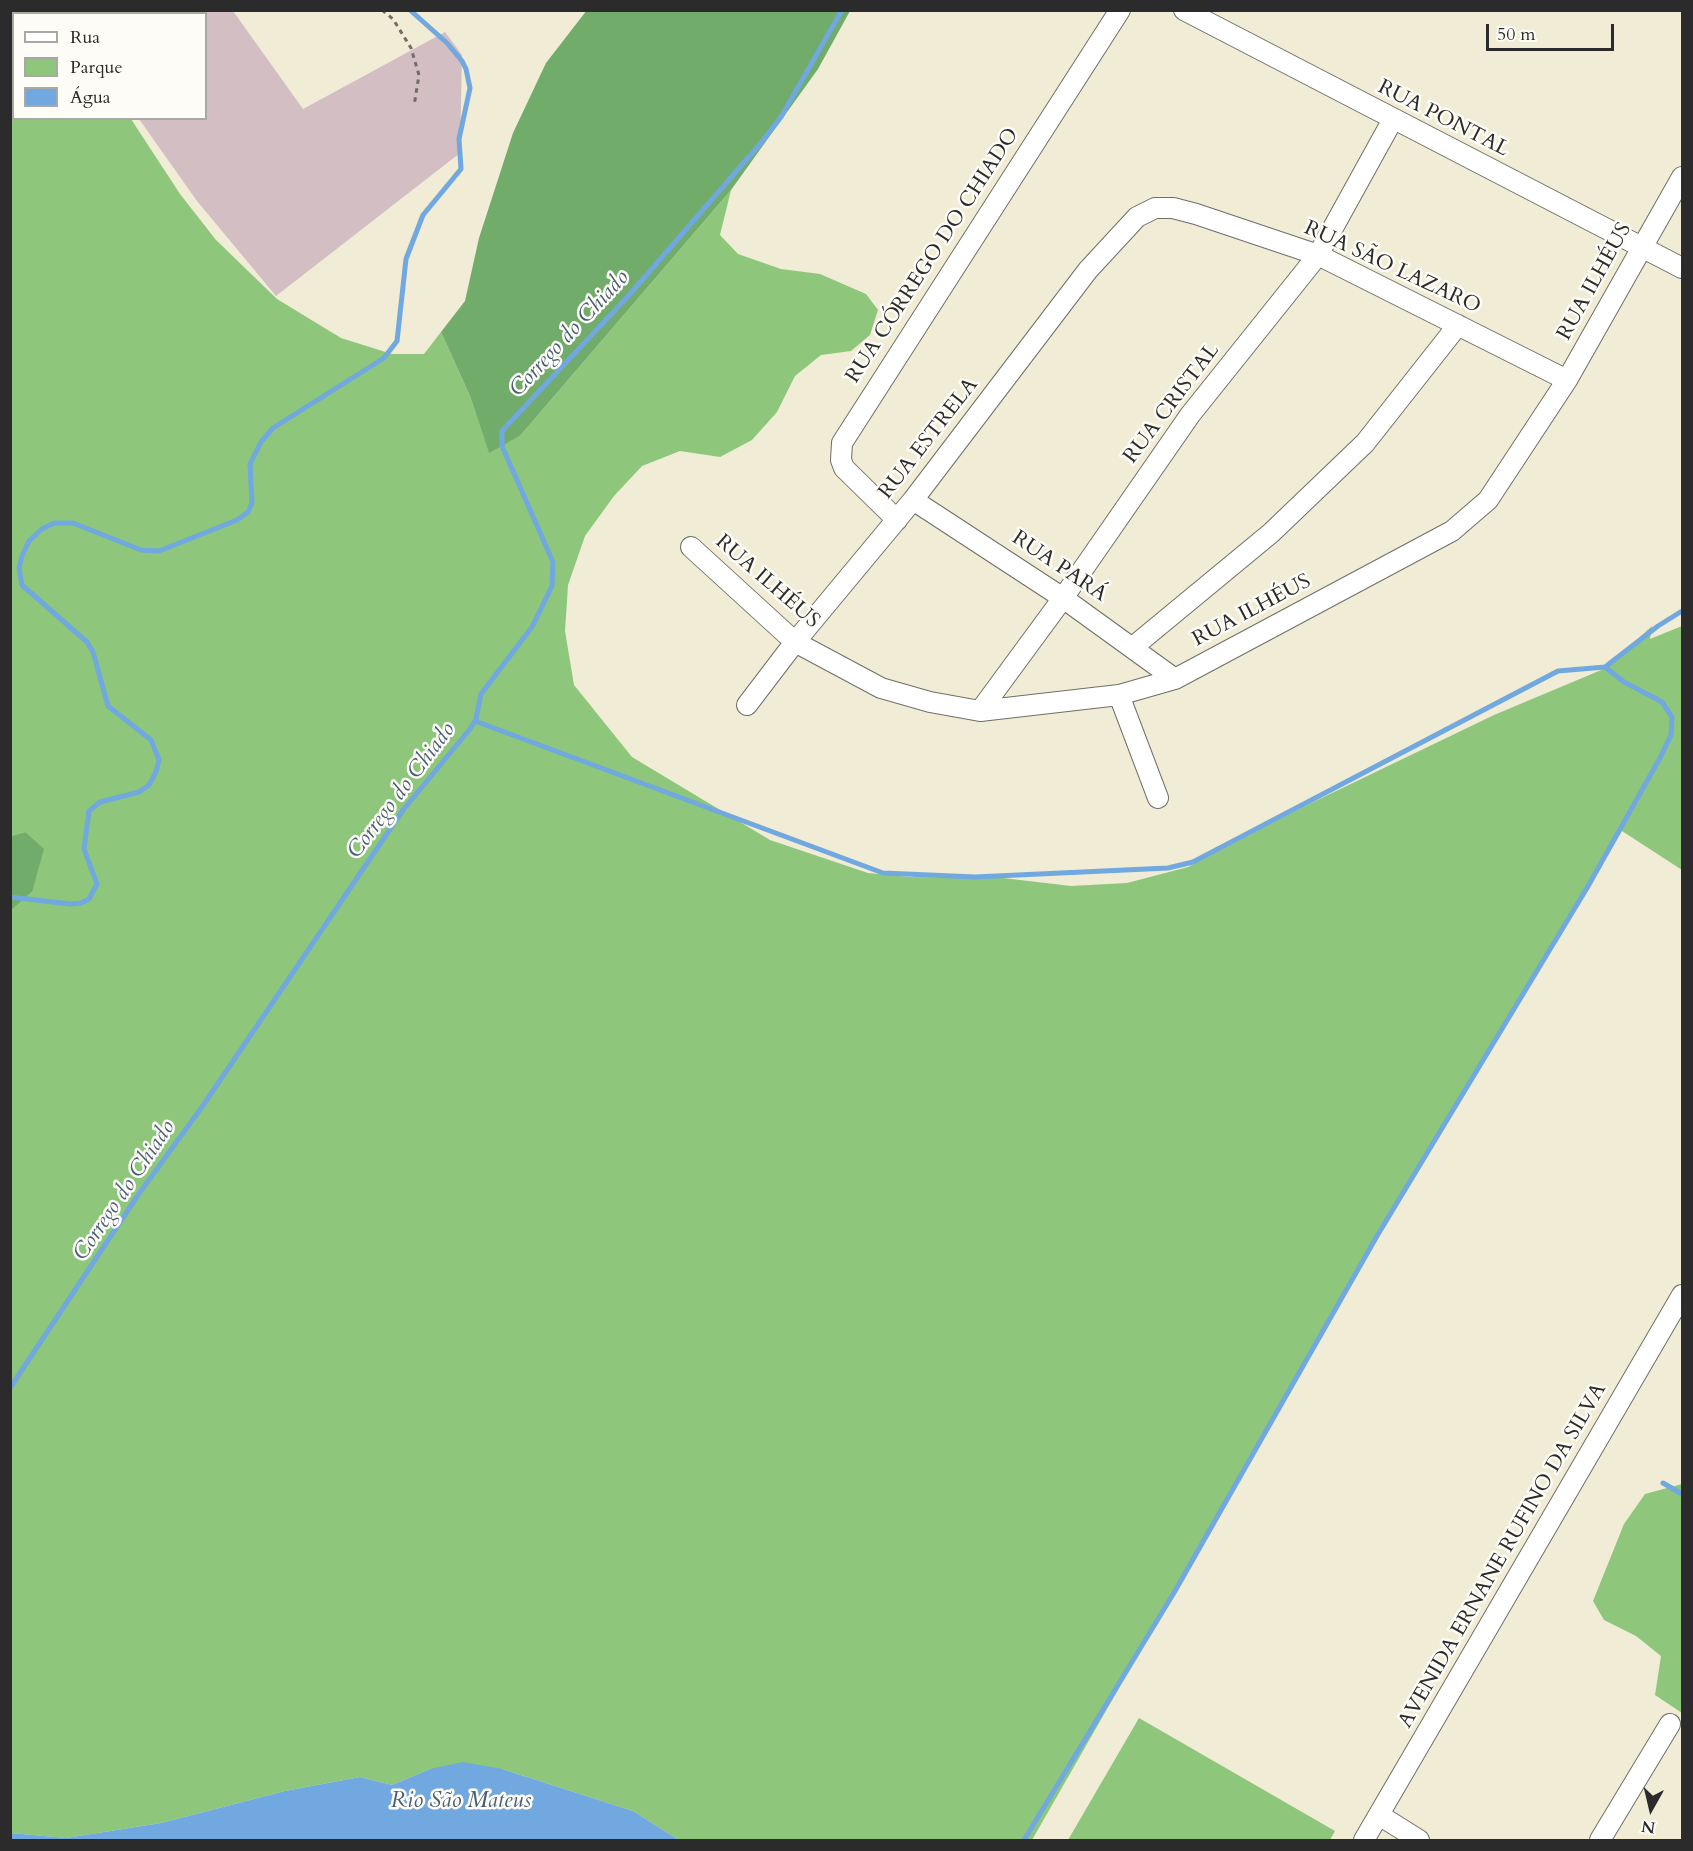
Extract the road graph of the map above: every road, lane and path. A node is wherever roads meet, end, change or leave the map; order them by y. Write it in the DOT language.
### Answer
graph roads {
  1 [pos="382,10"];
  2 [pos="1120,10"];
  3 [pos="1184,10"];
  4 [pos="414,106"];
  5 [pos="1392,121"];
  6 [pos="1683,177"];
  7 [pos="1155,208"];
  8 [pos="1642,248"];
  9 [pos="1318,255"];
  10 [pos="1683,268"];
  11 [pos="1458,325"];
  12 [pos="1568,380"];
  13 [pos="913,500"];
  14 [pos="897,520"];
  15 [pos="690,547"];
  16 [pos="1063,598"];
  17 [pos="795,642"];
  18 [pos="1133,647"];
  19 [pos="1175,679"];
  20 [pos="1119,695"];
  21 [pos="747,705"];
  22 [pos="980,711"];
  23 [pos="1158,798"];
  24 [pos="1683,1295"];
  25 [pos="1670,1724"];
  26 [pos="1380,1815"];
  27 [pos="1364,1840"];
  28 [pos="1419,1840"];
  29 [pos="1600,1840"];
  1 -- 4 [label="path"];
  2 -- 14 [label="street, RUA CÓRREGO DO CHIADO"];
  3 -- 5 [label="street, RUA PONTAL"];
  5 -- 8 [label="street, RUA PONTAL"];
  5 -- 9 [label="street, RUA CRISTAL"];
  6 -- 8 [label="street, RUA ILHÉUS"];
  7 -- 9 [label="street, RUA SÃO LAZARO"];
  7 -- 13 [label="street, RUA ESTRELA"];
  8 -- 10 [label="street, RUA PONTAL"];
  8 -- 12 [label="street, RUA ILHÉUS"];
  9 -- 11 [label="street, RUA SÃO LAZARO"];
  9 -- 16 [label="street, RUA CRISTAL"];
  11 -- 12 [label="street, RUA SÃO LAZARO"];
  11 -- 18 [label="street, RUA ILHÉUS"];
  12 -- 19 [label="street, RUA ILHÉUS"];
  13 -- 14 [label="street, RUA ESTRELA"];
  13 -- 16 [label="street, RUA PARÁ"];
  14 -- 17 [label="street, RUA ESTRELA"];
  15 -- 17 [label="street, RUA ILHÉUS"];
  16 -- 18 [label="street, RUA PARÁ"];
  16 -- 22 [label="street, RUA CRISTAL"];
  17 -- 21 [label="street, RUA ESTRELA"];
  17 -- 22 [label="street, RUA ILHÉUS"];
  18 -- 19 [label="street, RUA PARÁ"];
  19 -- 20 [label="street, RUA ILHÉUS"];
  20 -- 22 [label="street, RUA ILHÉUS"];
  20 -- 23 [label="street"];
  24 -- 26 [label="street, AVENIDA ERNANE RUFINO DA SILVA"];
  25 -- 29 [label="street"];
  26 -- 27 [label="street, AVENIDA ERNANE RUFINO DA SILVA"];
  26 -- 28 [label="street"];
}
